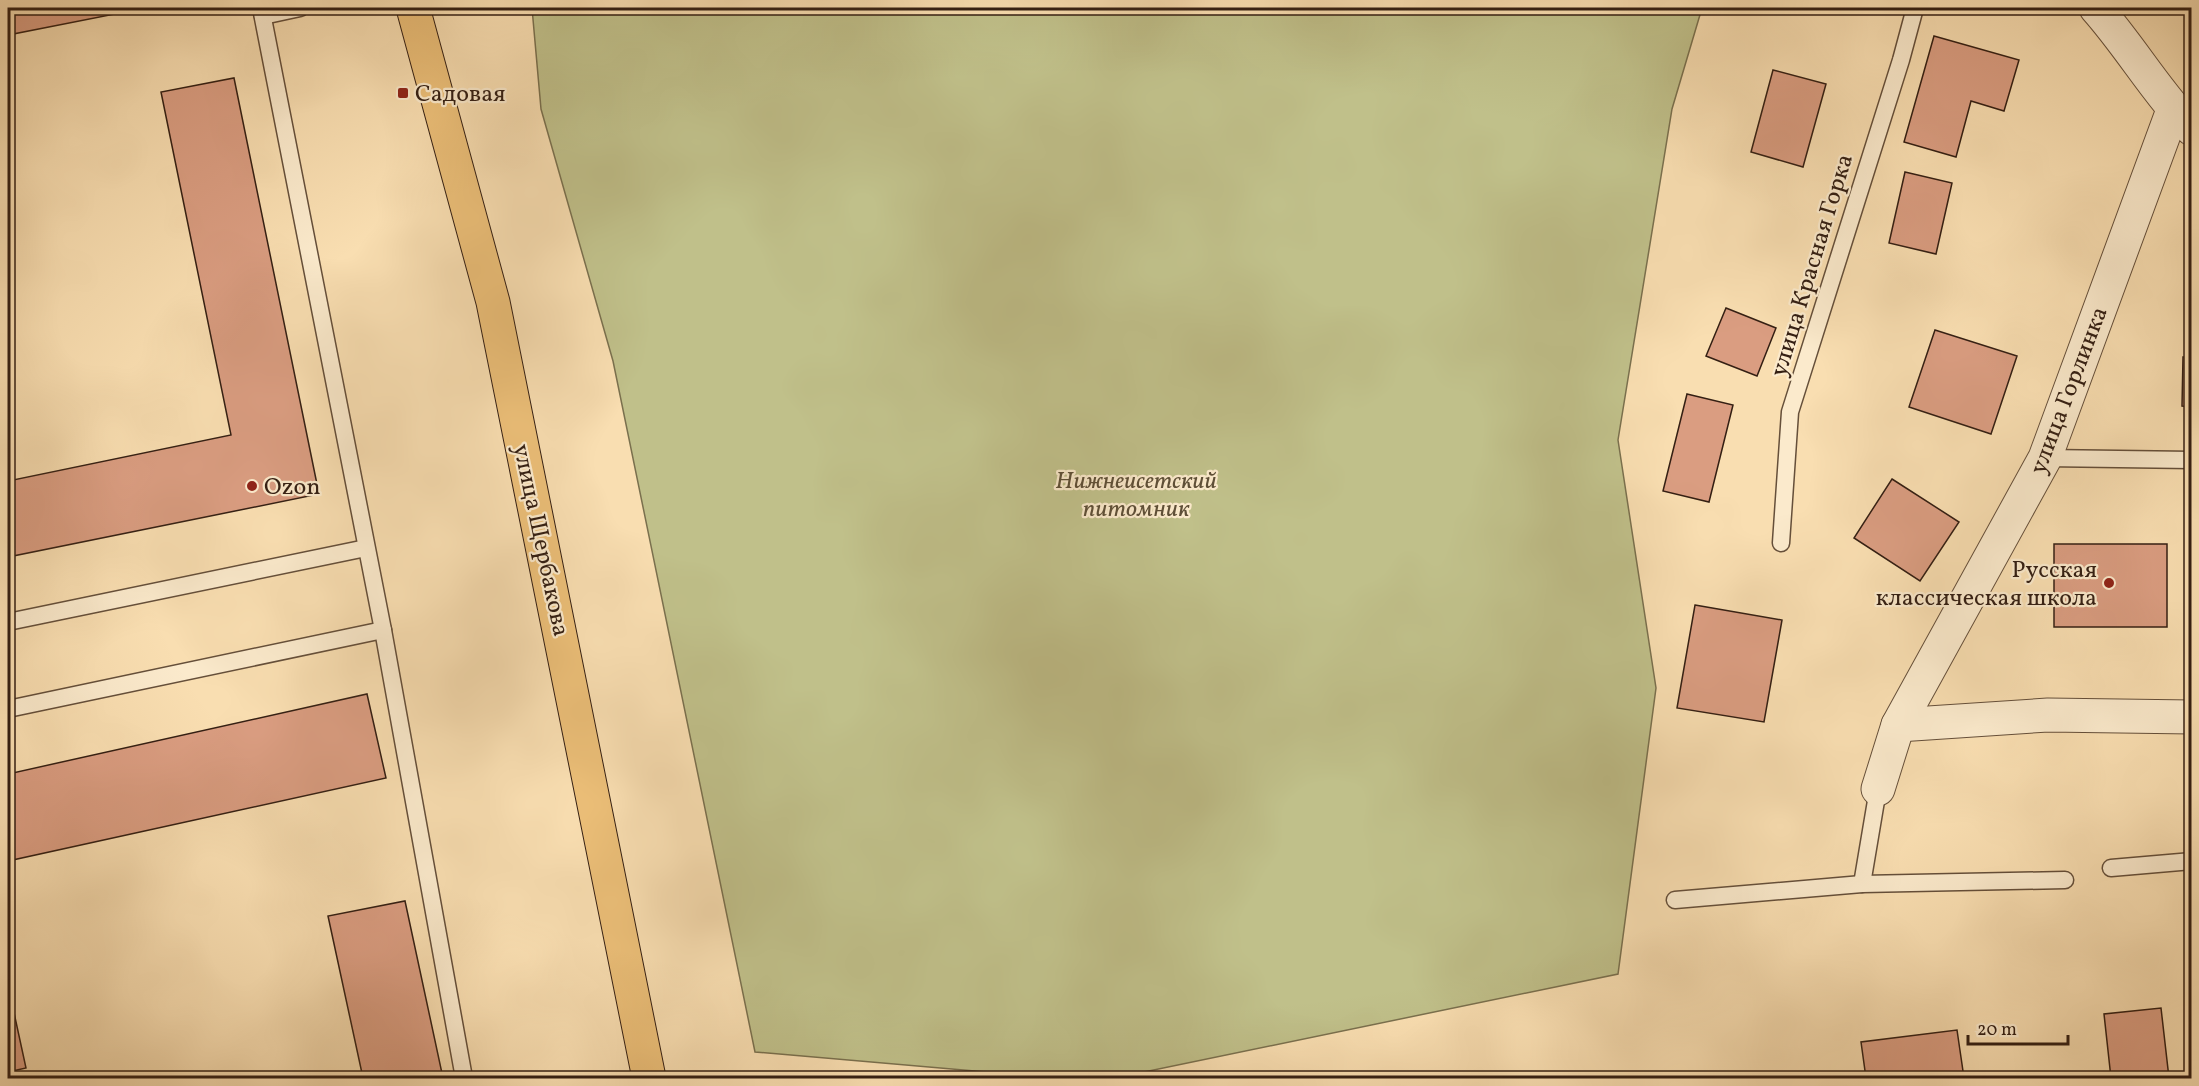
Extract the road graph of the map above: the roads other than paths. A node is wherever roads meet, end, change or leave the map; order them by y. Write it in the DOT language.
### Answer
graph roads {
  1 [pos="300,8"];
  2 [pos="413,8"];
  3 [pos="1915,8"];
  4 [pos="2096,8"];
  5 [pos="262,12"];
  6 [pos="2182,120"];
  7 [pos="2045,458"];
  8 [pos="2192,460"];
  9 [pos="1781,543"];
  10 [pos="366,548"];
  11 [pos="8,622"];
  12 [pos="383,630"];
  13 [pos="8,709"];
  14 [pos="2192,717"];
  15 [pos="1898,725"];
  16 [pos="1878,789"];
  17 [pos="2192,861"];
  18 [pos="2111,868"];
  19 [pos="2065,880"];
  20 [pos="1862,884"];
  21 [pos="1675,900"];
  22 [pos="464,1078"];
  23 [pos="649,1078"];
  1 -- 5 [label="lane"];
  2 -- 23 [label="main road, улица Щербакова"];
  3 -- 9 [label="lane, улица Красная Горка"];
  4 -- 6 [label="street"];
  5 -- 10 [label="lane"];
  6 -- 7 [label="street, улица Горлинка"];
  7 -- 8 [label="lane"];
  7 -- 15 [label="street, улица Горлинка"];
  10 -- 11 [label="lane"];
  10 -- 12 [label="lane"];
  12 -- 13 [label="lane"];
  12 -- 22 [label="lane"];
  14 -- 15 [label="street"];
  15 -- 16 [label="street, улица Горлинка"];
  16 -- 20 [label="lane"];
  17 -- 18 [label="lane"];
  19 -- 20 [label="lane"];
  20 -- 21 [label="lane"];
}
